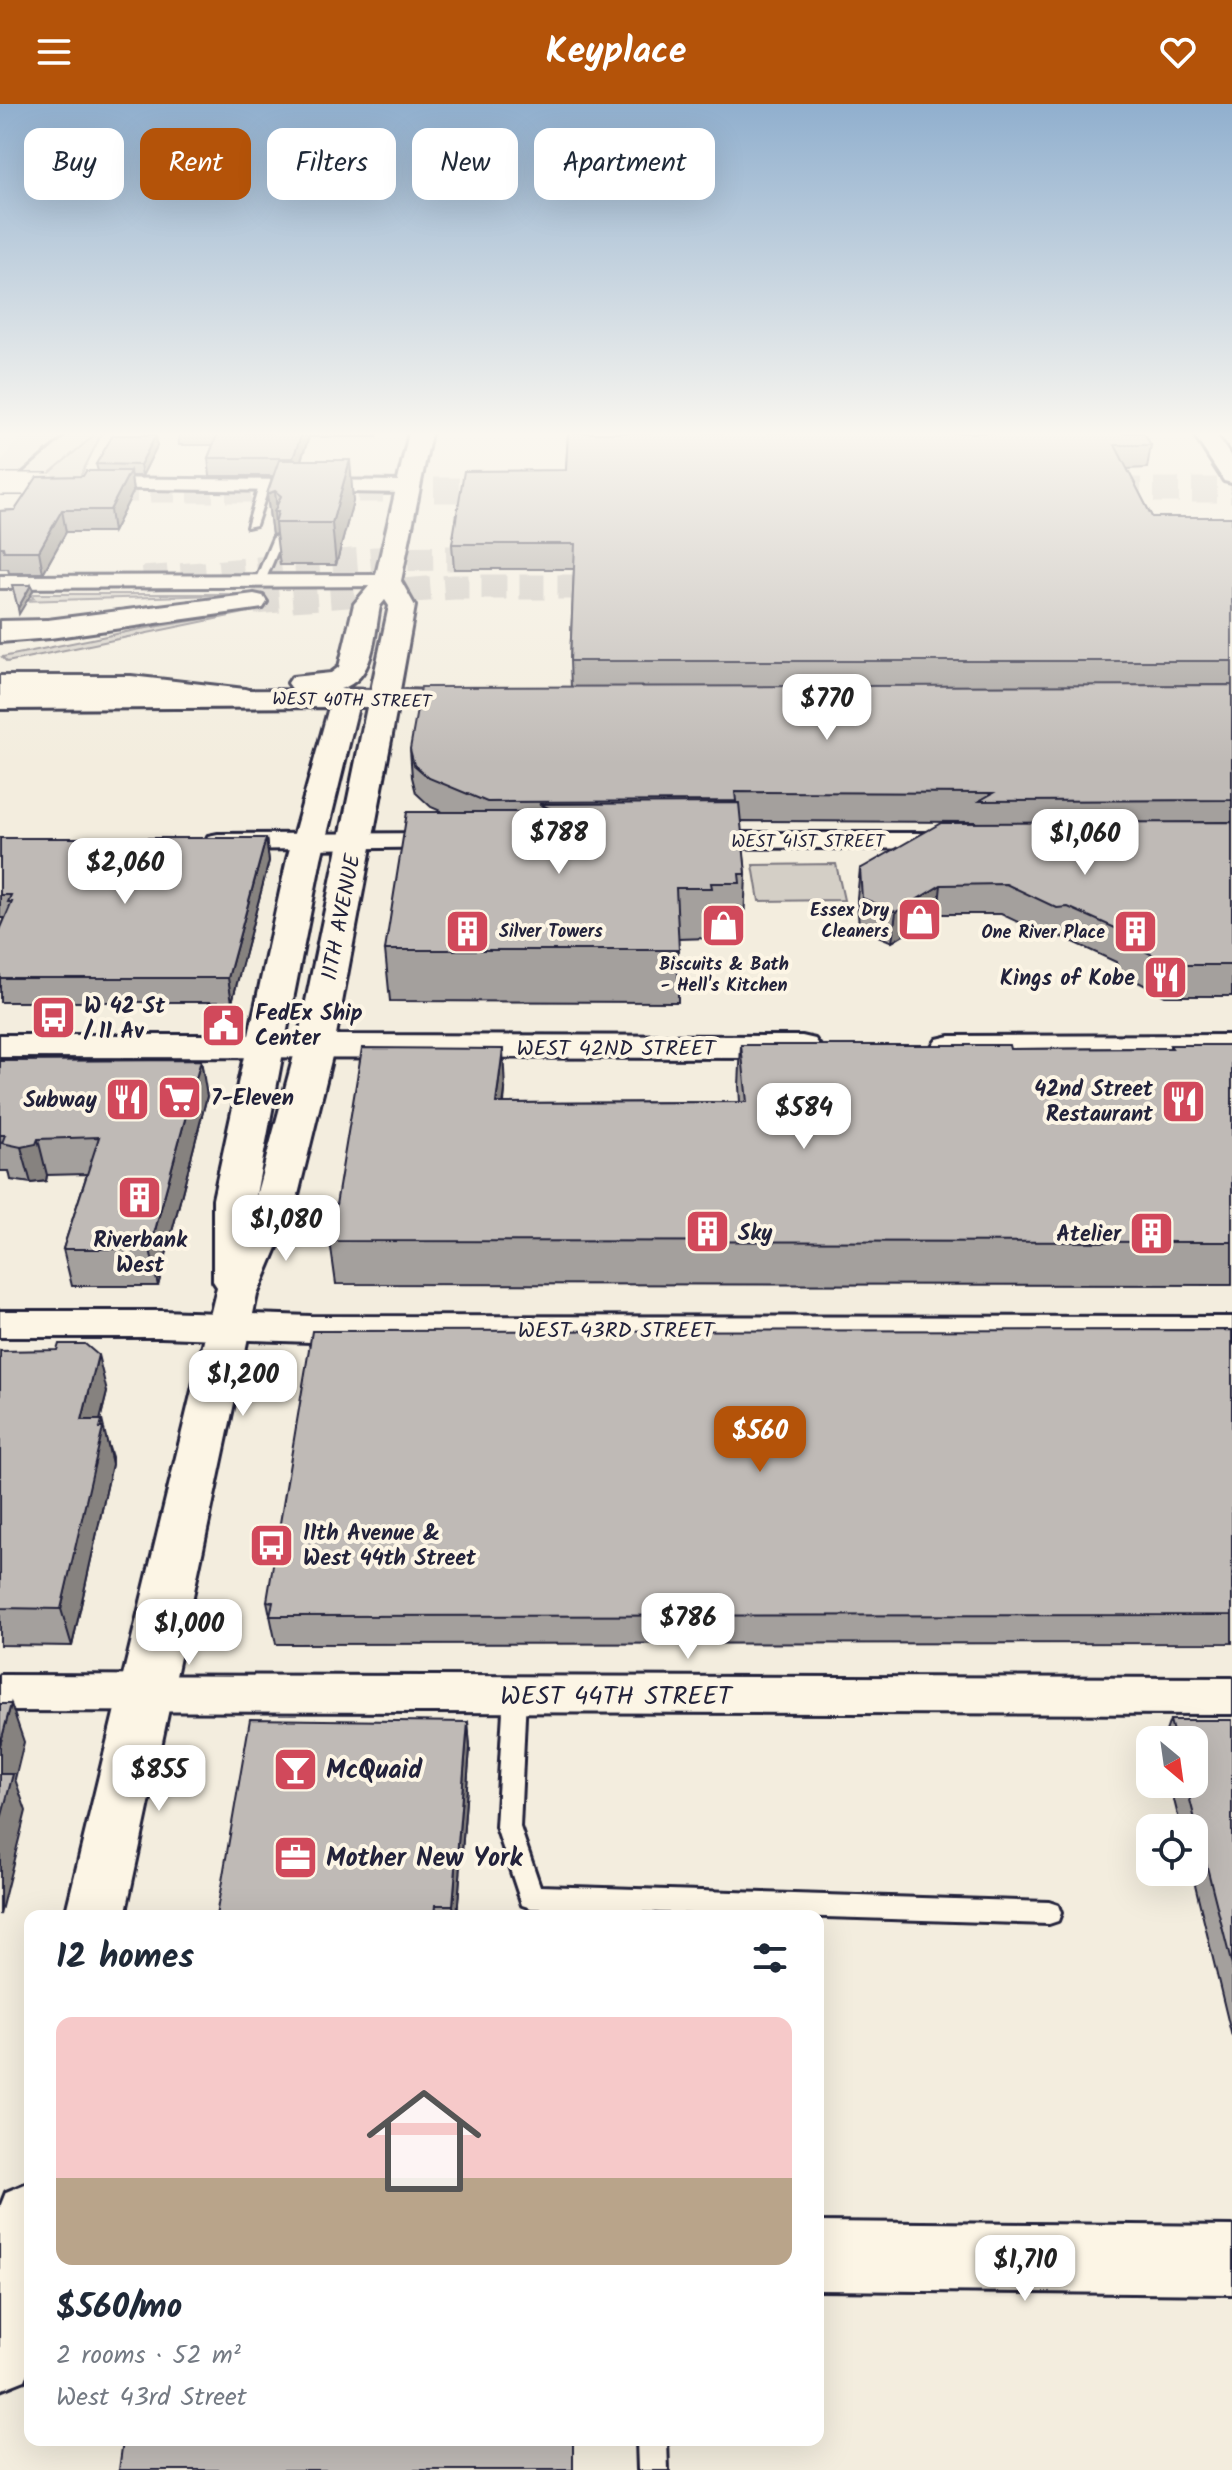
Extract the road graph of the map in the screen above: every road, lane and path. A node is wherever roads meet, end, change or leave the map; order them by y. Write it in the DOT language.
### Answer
graph roads {
  1 [pos="276,543"];
  2 [pos="396,543"];
  3 [pos="388,581"];
  4 [pos="0,582"];
  5 [pos="257,592"];
  6 [pos="0,616"];
  7 [pos="130,619"];
  8 [pos="0,624"];
  9 [pos="50,630"];
  10 [pos="0,634"];
  11 [pos="0,642"];
  12 [pos="0,685"];
  13 [pos="131,685"];
  14 [pos="342,689"];
  15 [pos="245,698"];
  16 [pos="0,700"];
  17 [pos="385,700"];
  18 [pos="505,701"];
  19 [pos="354,841"];
  20 [pos="474,841"];
  21 [pos="668,841"];
  22 [pos="977,841"];
  23 [pos="197,842"];
  24 [pos="308,842"];
  25 [pos="0,1046"];
  26 [pos="1232,1046"];
  27 [pos="265,1047"];
  28 [pos="842,1047"];
  29 [pos="919,1047"];
  30 [pos="315,1048"];
  31 [pos="232,1311"];
  32 [pos="0,1324"];
  33 [pos="1232,1330"];
  34 [pos="0,1693"];
  35 [pos="143,1693"];
  36 [pos="515,1695"];
  37 [pos="1232,1696"];
  38 [pos="96,1910"];
  39 [pos="1049,1913"];
  40 [pos="20,2246"];
  41 [pos="824,2256"];
  42 [pos="1232,2260"];
  43 [pos="0,2355"];
  44 [pos="652,2446"];
  45 [pos="653,2470"];
  1 -- 5 [label="lane"];
  2 -- 3 [label="main road, 11TH AVENUE"];
  3 -- 5 [label="street"];
  3 -- 14 [label="main road, 11TH AVENUE"];
  3 -- 17 [label="main road, 11TH AVENUE"];
  4 -- 5 [label="street"];
  5 -- 6 [label="main road"];
  5 -- 7 [label="main road"];
  7 -- 8 [label="lane"];
  7 -- 9 [label="main road"];
  9 -- 10 [label="main road"];
  9 -- 11 [label="main road"];
  12 -- 13 [label="main road"];
  13 -- 14 [label="main road, WEST 40TH STREET"];
  13 -- 15 [label="main road"];
  14 -- 15 [label="main road, WEST 40TH STREET"];
  14 -- 17 [label="main road, WEST 40TH STREET"];
  14 -- 24 [label="main road, 11TH AVENUE"];
  15 -- 16 [label="main road, WEST 40TH STREET"];
  17 -- 18 [label="main road, WEST 40TH STREET"];
  17 -- 19 [label="main road, 11TH AVENUE"];
  19 -- 20 [label="street"];
  19 -- 24 [label="street"];
  19 -- 30 [label="main road, 11TH AVENUE"];
  21 -- 22 [label="street, WEST 41ST STREET"];
  23 -- 24 [label="street"];
  24 -- 27 [label="main road, 11TH AVENUE"];
  25 -- 27 [label="main road, WEST 42ND STREET"];
  26 -- 29 [label="main road"];
  27 -- 30 [label="main road, WEST 42ND STREET"];
  27 -- 31 [label="main road, 11TH AVENUE"];
  28 -- 30 [label="main road, WEST 42ND STREET"];
  30 -- 31 [label="main road, 11TH AVENUE"];
  31 -- 32 [label="street, WEST 43RD STREET"];
  31 -- 33 [label="street, WEST 43RD STREET"];
  31 -- 35 [label="main road, 11TH AVENUE"];
  34 -- 35 [label="street, WEST 44TH STREET"];
  35 -- 36 [label="street, WEST 44TH STREET"];
  35 -- 38 [label="main road, 11TH AVENUE"];
  36 -- 37 [label="street, WEST 44TH STREET"];
  36 -- 39 [label="lane"];
  40 -- 43 [label="main road"];
  41 -- 42 [label="main road"];
  44 -- 45 [label="lane"];
}
